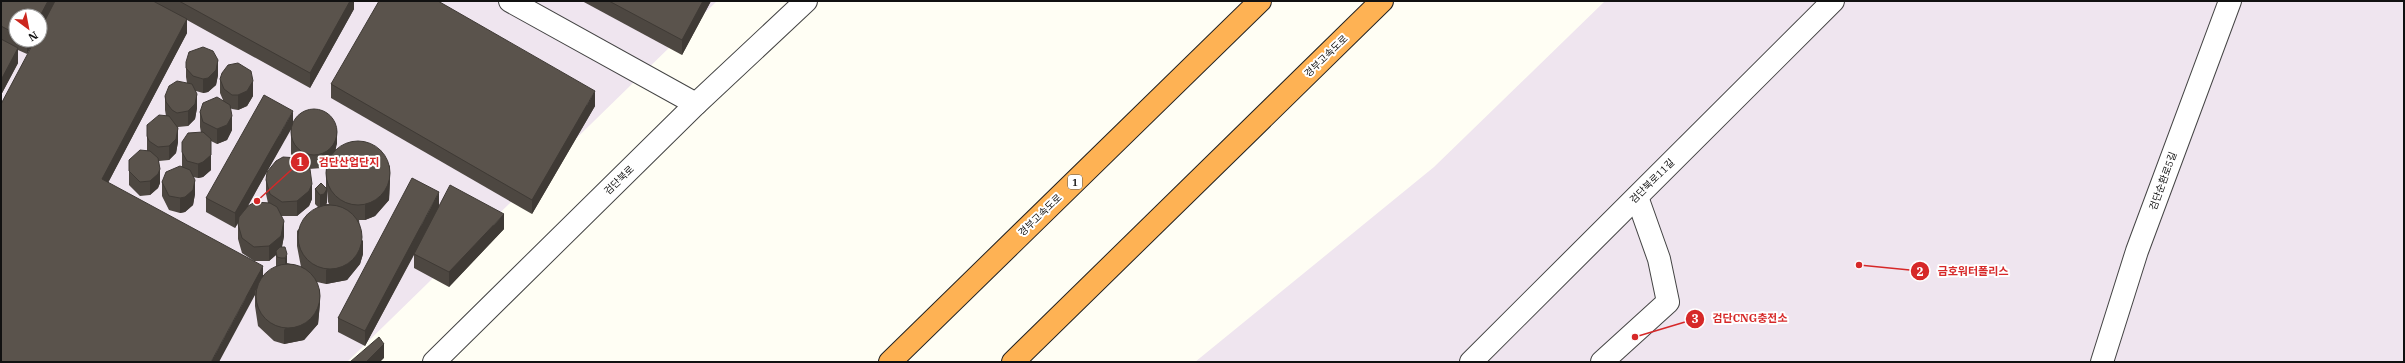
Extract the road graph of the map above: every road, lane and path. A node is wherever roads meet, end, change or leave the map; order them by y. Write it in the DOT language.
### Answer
graph roads {
  1 [pos="510,1"];
  2 [pos="806,1"];
  3 [pos="1260,1"];
  4 [pos="1382,1"];
  5 [pos="1833,1"];
  6 [pos="2230,1"];
  7 [pos="696,104"];
  8 [pos="1637,197"];
  9 [pos="1480,360"];
  10 [pos="434,362"];
  11 [pos="890,362"];
  12 [pos="1012,362"];
  13 [pos="1602,362"];
  14 [pos="2102,362"];
  1 -- 7 [label="street"];
  2 -- 7 [label="street, 검단북로"];
  3 -- 11 [label="highway, 경부고속도로 / 1"];
  4 -- 12 [label="highway, 경부고속도로"];
  5 -- 8 [label="street, 검단북로11길"];
  6 -- 14 [label="street, 검단순환로5길"];
  7 -- 10 [label="street, 검단북로"];
  8 -- 9 [label="street, 검단북로11길"];
  8 -- 13 [label="street"];
}
